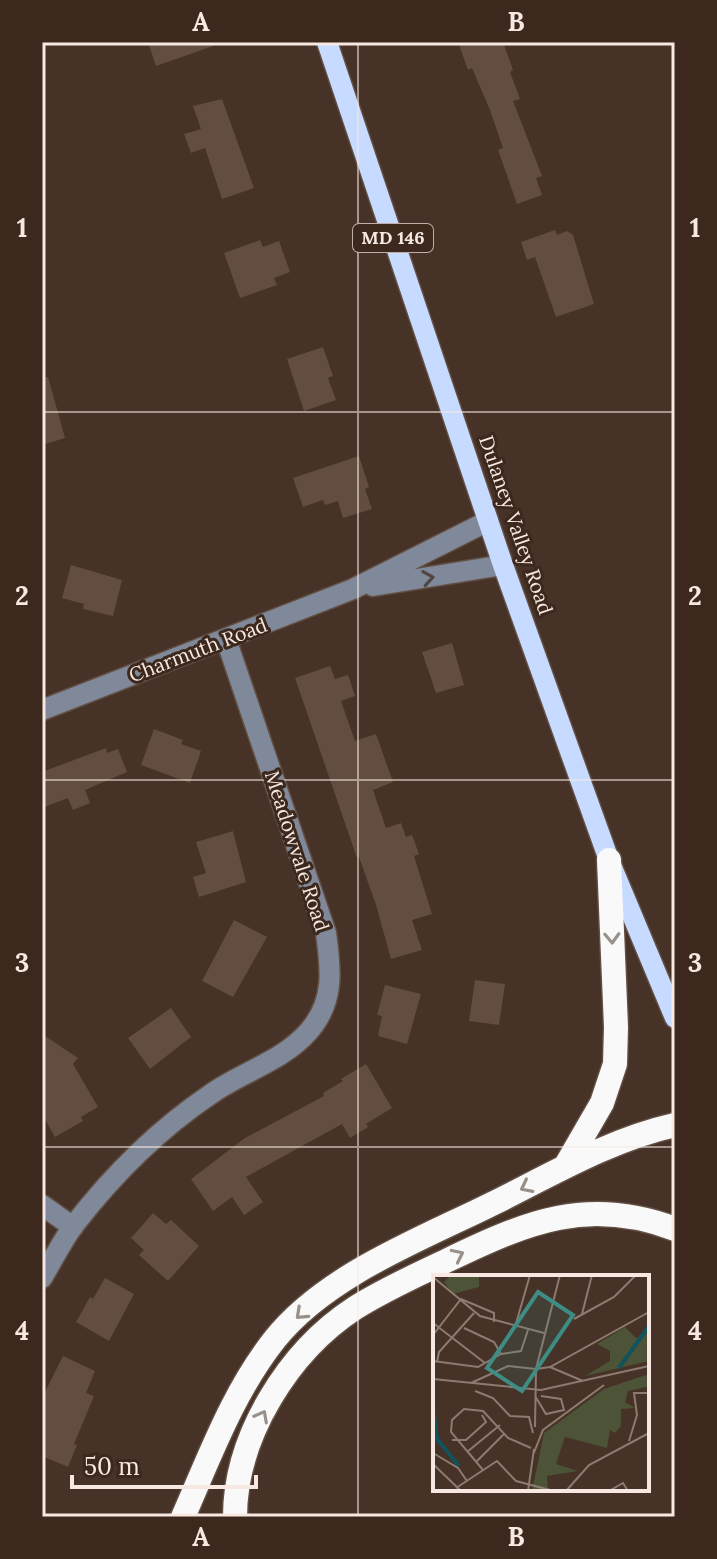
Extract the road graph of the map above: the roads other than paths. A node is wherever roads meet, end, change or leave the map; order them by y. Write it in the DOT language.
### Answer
graph roads {
  1 [pos="327,42"];
  2 [pos="488,521"];
  3 [pos="503,565"];
  4 [pos="353,589"];
  5 [pos="226,639"];
  6 [pos="42,710"];
  7 [pos="609,860"];
  8 [pos="675,1018"];
  9 [pos="675,1125"];
  10 [pos="565,1167"];
  11 [pos="42,1205"];
  12 [pos="73,1227"];
  13 [pos="675,1229"];
  14 [pos="42,1278"];
  15 [pos="183,1517"];
  16 [pos="235,1517"];
  1 -- 2 [label="main road, Dulaney Valley Road / MD 146"];
  2 -- 3 [label="main road, Dulaney Valley Road / MD 146"];
  2 -- 4 [label="street, Charmuth Road"];
  4 -- 3 [label="street, Charmuth Road, one-way"];
  3 -- 7 [label="main road, Dulaney Valley Road / MD 146"];
  4 -- 5 [label="street, Charmuth Road"];
  5 -- 6 [label="street, Charmuth Road"];
  5 -- 12 [label="street, Meadowvale Road"];
  7 -- 8 [label="main road, Dulaney Valley Road / MD 146"];
  7 -- 10 [label="highway, one-way"];
  9 -- 10 [label="highway"];
  10 -- 15 [label="highway, one-way"];
  11 -- 12 [label="street"];
  12 -- 14 [label="street, Meadowvale Road"];
  16 -- 13 [label="highway, one-way"];
}
